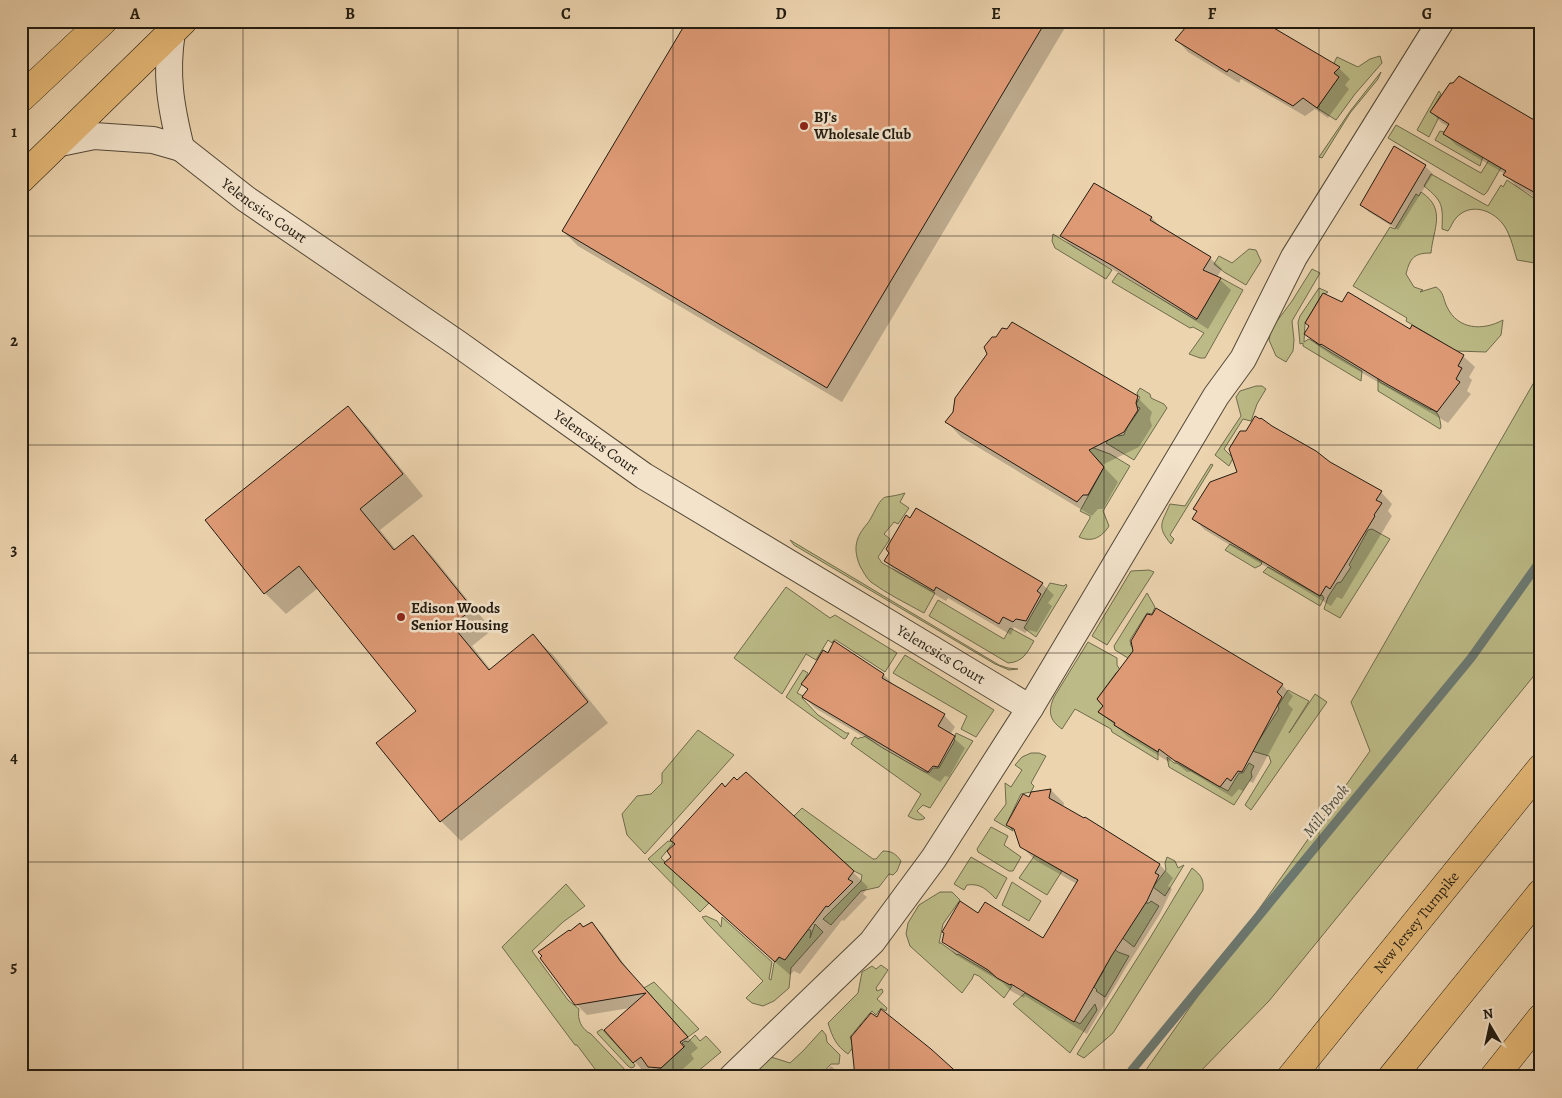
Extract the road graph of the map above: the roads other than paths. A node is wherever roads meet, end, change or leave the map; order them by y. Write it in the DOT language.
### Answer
graph roads {
  1 [pos="103,21"];
  2 [pos="1441,21"];
  3 [pos="177,27"];
  4 [pos="21,98"];
  5 [pos="60,143"];
  6 [pos="181,148"];
  7 [pos="21,179"];
  8 [pos="1030,708"];
  9 [pos="1541,768"];
  10 [pos="1541,893"];
  11 [pos="1541,1018"];
  12 [pos="732,1077"];
  13 [pos="1291,1077"];
  14 [pos="1392,1077"];
  15 [pos="1494,1077"];
  1 -- 4 [label="highway"];
  2 -- 8 [label="street"];
  3 -- 5 [label="highway"];
  3 -- 6 [label="street"];
  5 -- 6 [label="street, Yelencsics Court"];
  5 -- 7 [label="highway"];
  6 -- 8 [label="street, Yelencsics Court"];
  8 -- 12 [label="street"];
  9 -- 13 [label="highway, New Jersey Turnpike"];
  10 -- 14 [label="highway"];
  11 -- 15 [label="highway"];
}
